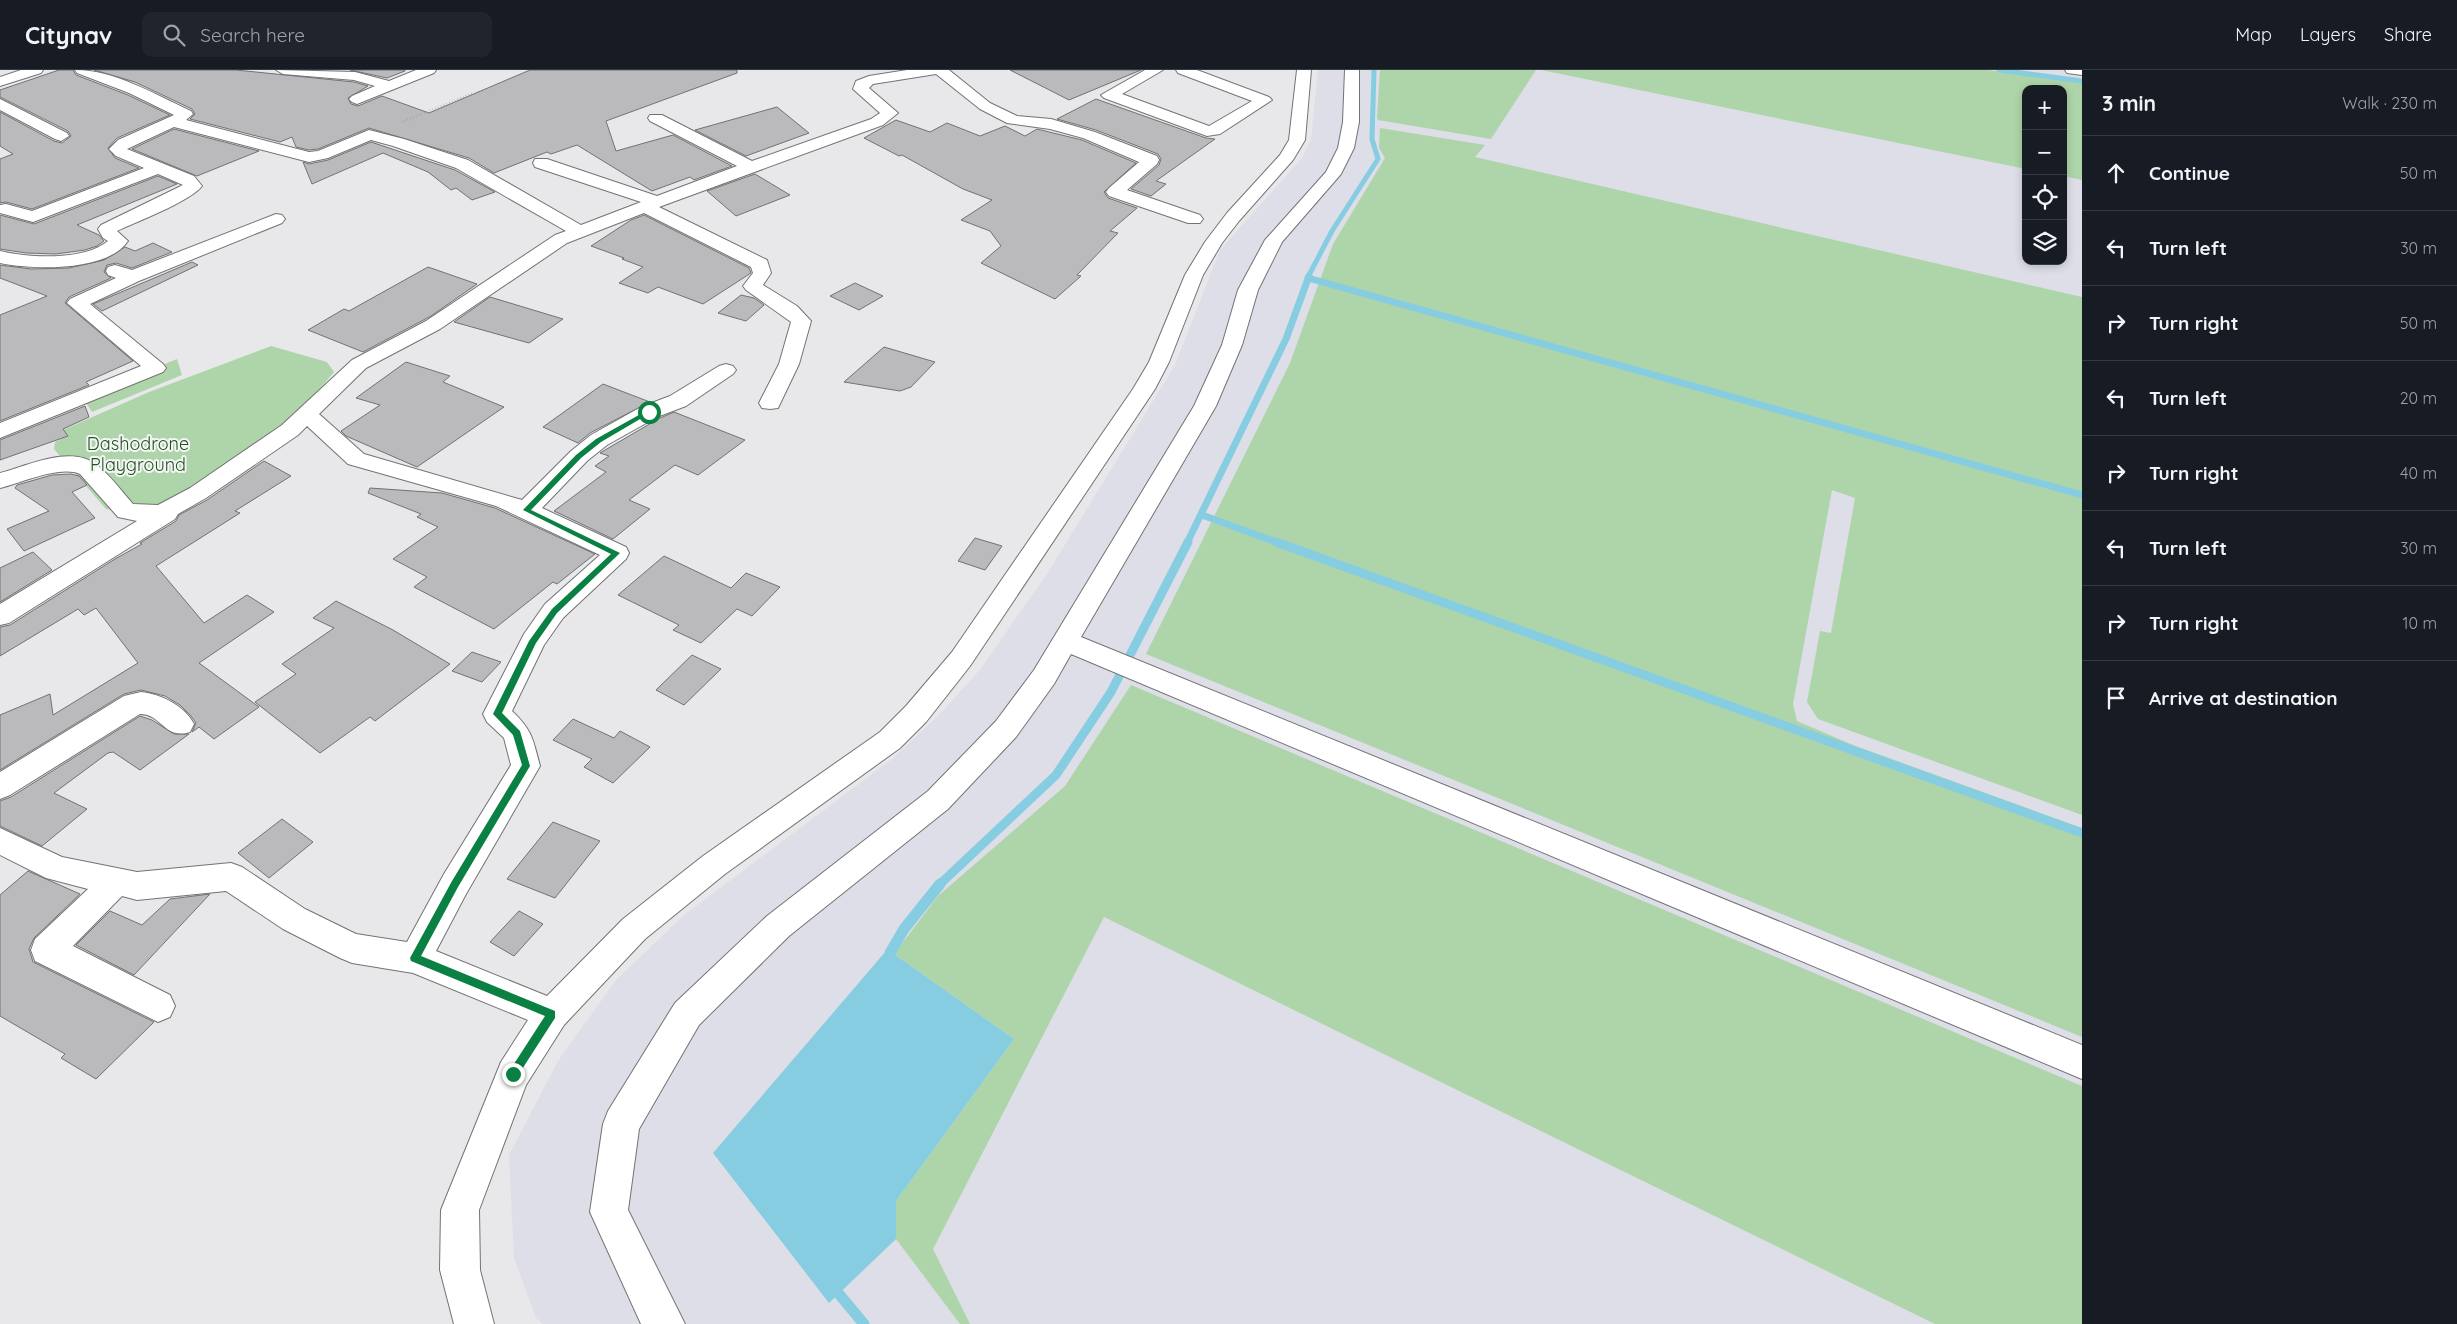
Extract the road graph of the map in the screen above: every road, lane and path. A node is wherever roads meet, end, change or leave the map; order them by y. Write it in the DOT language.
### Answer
graph roads {
  1 [pos="36,70"];
  2 [pos="82,70"];
  3 [pos="283,70"];
  4 [pos="429,70"];
  5 [pos="939,70"];
  6 [pos="1156,70"];
  7 [pos="1183,70"];
  8 [pos="1304,70"];
  9 [pos="1352,70"];
  10 [pos="2072,70"];
  11 [pos="2082,71"];
  12 [pos="908,72"];
  13 [pos="0,82"];
  14 [pos="390,86"];
  15 [pos="474,93"];
  16 [pos="358,99"];
  17 [pos="0,104"];
  18 [pos="656,118"];
  19 [pos="173,122"];
  20 [pos="61,136"];
  21 [pos="369,136"];
  22 [pos="541,163"];
  23 [pos="751,167"];
  24 [pos="158,168"];
  25 [pos="651,204"];
  26 [pos="6,210"];
  27 [pos="276,218"];
  28 [pos="1194,219"];
  29 [pos="579,231"];
  30 [pos="0,257"];
  31 [pos="82,258"];
  32 [pos="132,277"];
  33 [pos="726,370"];
  34 [pos="770,403"];
  35 [pos="307,415"];
  36 [pos="0,431"];
  37 [pos="0,481"];
  38 [pos="198,493"];
  39 [pos="526,510"];
  40 [pos="0,616"];
  41 [pos="1065,641"];
  42 [pos="180,724"];
  43 [pos="0,787"];
  44 [pos="0,841"];
  45 [pos="117,881"];
  46 [pos="415,958"];
  47 [pos="158,1006"];
  48 [pos="552,1014"];
  49 [pos="2082,1062"];
  50 [pos="474,1324"];
  51 [pos="665,1324"];
  1 -- 13 [label="street"];
  2 -- 19 [label="street"];
  3 -- 14 [label="street"];
  4 -- 14 [label="street"];
  5 -- 12 [label="street"];
  5 -- 28 [label="street"];
  6 -- 7 [label="street"];
  8 -- 48 [label="street"];
  9 -- 41 [label="street"];
  10 -- 11 [label="street"];
  12 -- 23 [label="street"];
  14 -- 16 [label="street"];
  15 -- 21 [label="path"];
  17 -- 20 [label="street"];
  18 -- 23 [label="street"];
  19 -- 21 [label="street"];
  19 -- 24 [label="street"];
  21 -- 29 [label="street"];
  22 -- 25 [label="street"];
  23 -- 25 [label="street"];
  24 -- 26 [label="street"];
  24 -- 31 [label="street"];
  25 -- 29 [label="street"];
  25 -- 34 [label="street"];
  27 -- 32 [label="street"];
  29 -- 35 [label="street"];
  30 -- 31 [label="street"];
  31 -- 32 [label="street"];
  32 -- 36 [label="street"];
  33 -- 39 [label="street"];
  35 -- 38 [label="street"];
  35 -- 39 [label="street"];
  37 -- 38 [label="street"];
  38 -- 40 [label="street"];
  39 -- 46 [label="street"];
  41 -- 49 [label="street"];
  41 -- 51 [label="street"];
  42 -- 43 [label="street"];
  44 -- 45 [label="street"];
  45 -- 46 [label="street"];
  45 -- 47 [label="street"];
  46 -- 48 [label="street"];
  48 -- 50 [label="street"];
}
